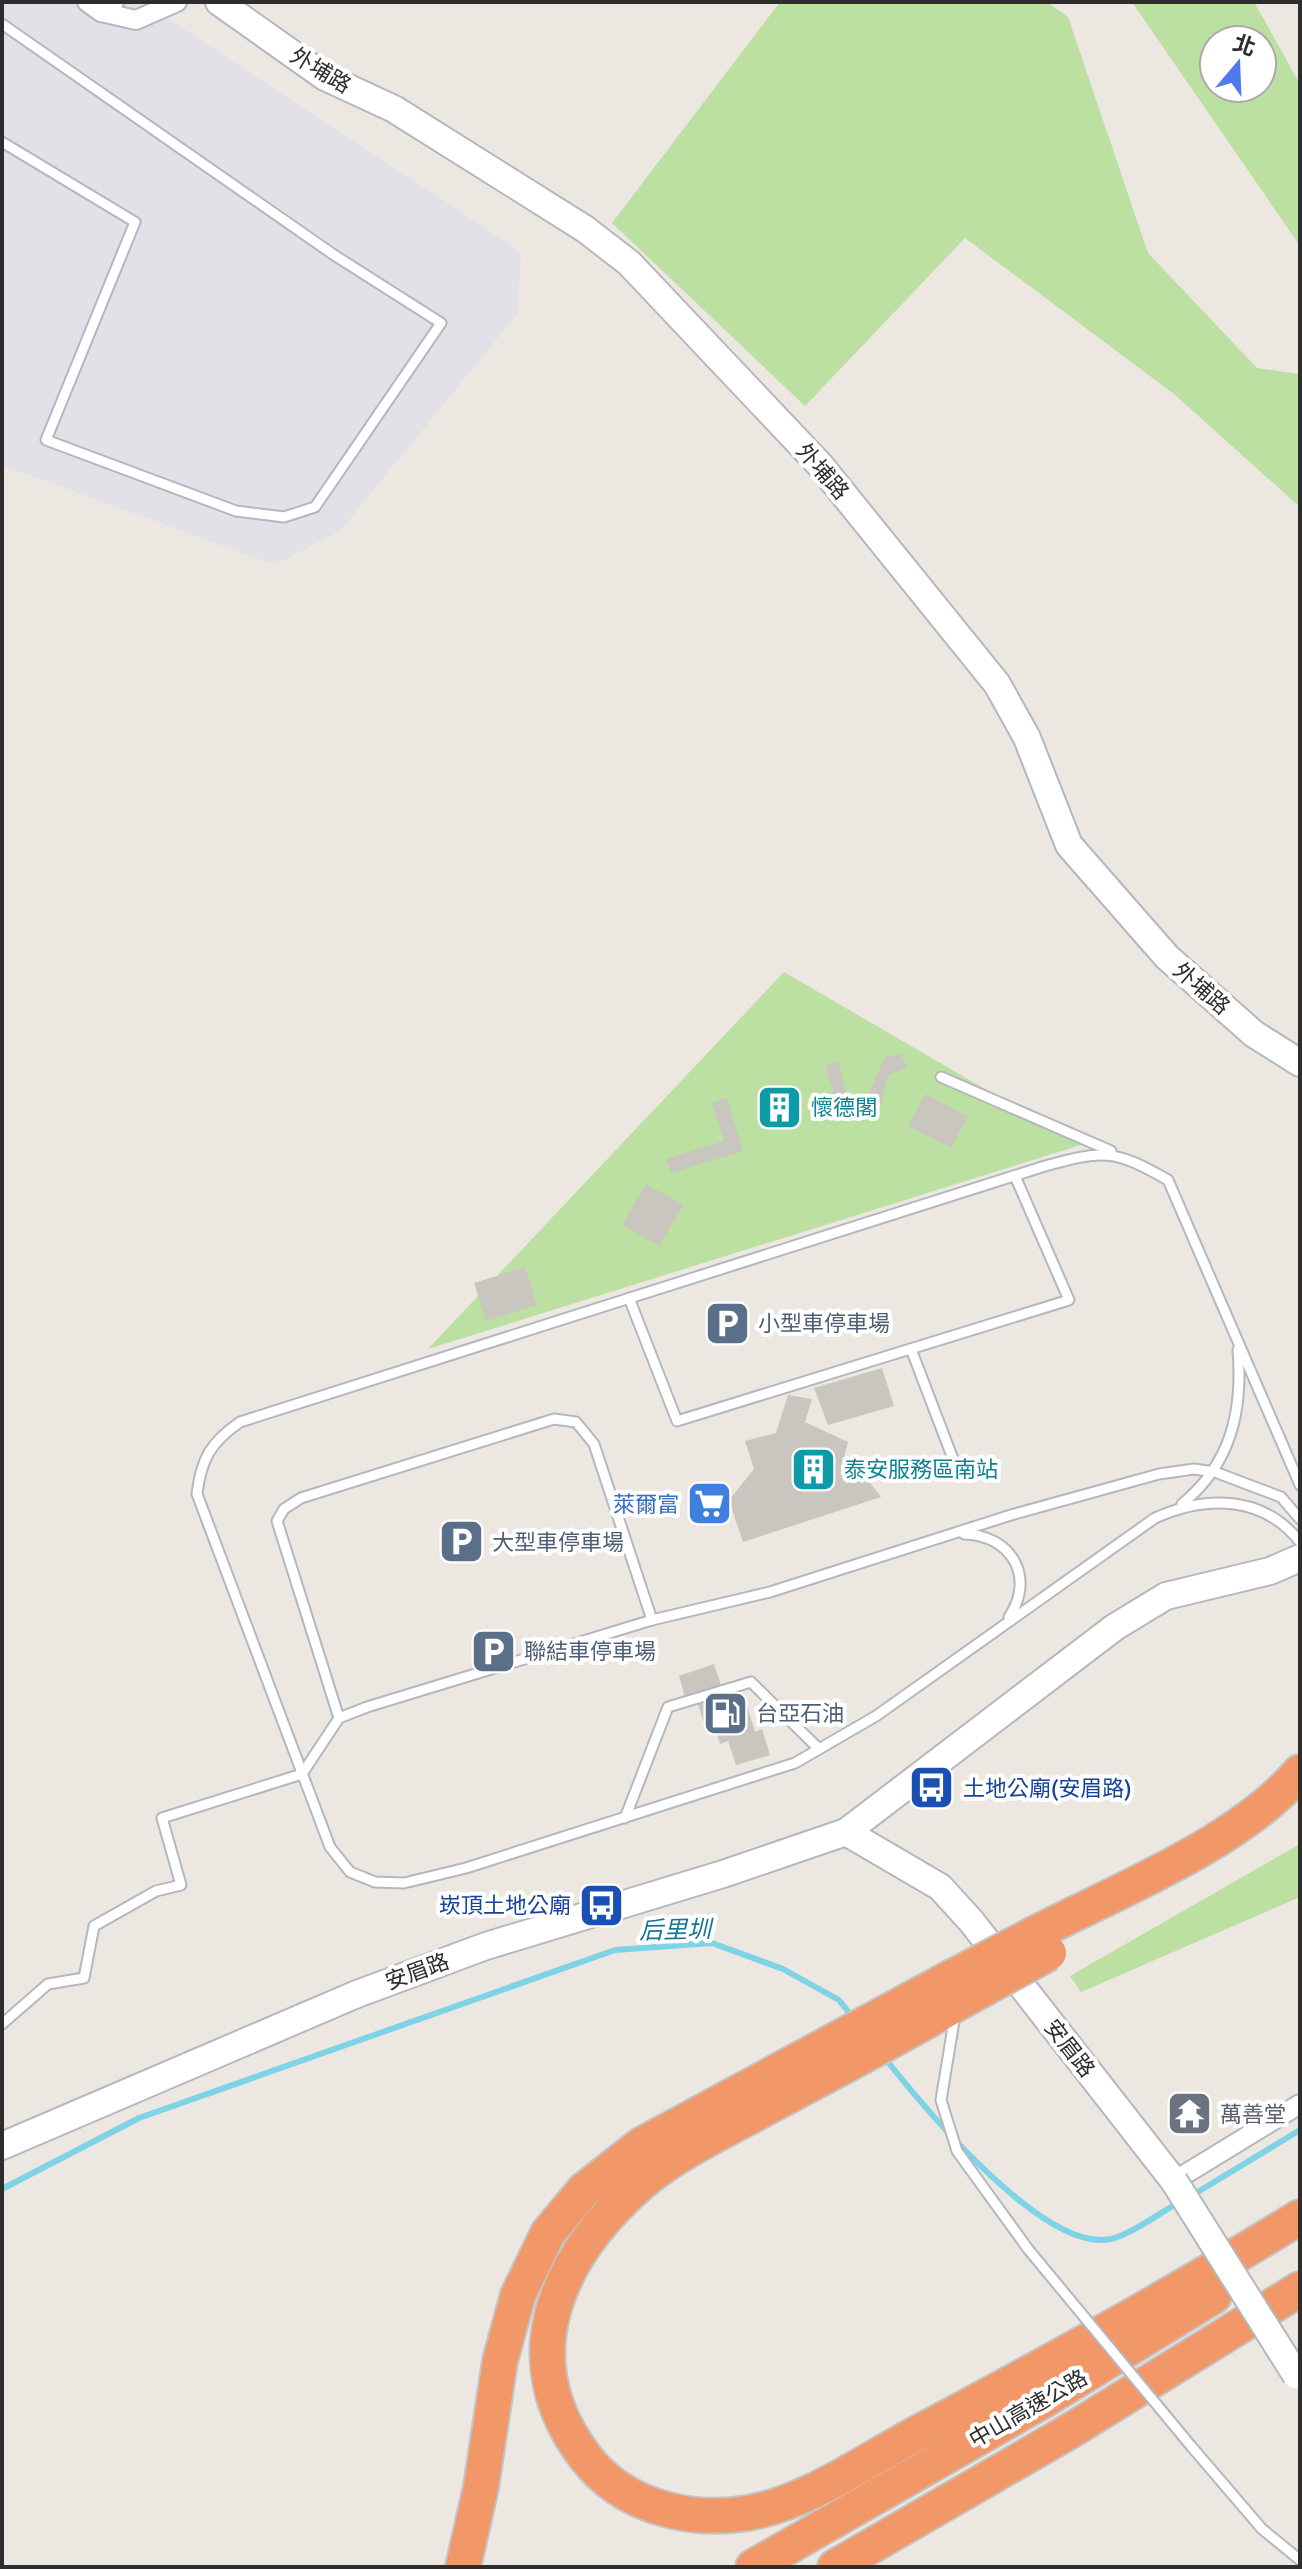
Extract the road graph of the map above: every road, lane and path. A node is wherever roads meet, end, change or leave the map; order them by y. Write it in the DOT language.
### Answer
graph roads {
  1 [pos="177,2"];
  2 [pos="219,2"];
  3 [pos="101,5"];
  4 [pos="2,24"];
  5 [pos="2,142"];
  6 [pos="1300,1063"];
  7 [pos="941,1077"];
  8 [pos="1125,1157"];
  9 [pos="1015,1176"];
  10 [pos="629,1298"];
  11 [pos="1237,1340"];
  12 [pos="911,1349"];
  13 [pos="958,1472"];
  14 [pos="1215,1472"];
  15 [pos="1300,1485"];
  16 [pos="1179,1507"];
  17 [pos="1300,1519"];
  18 [pos="955,1534"];
  19 [pos="1300,1542"];
  20 [pos="1300,1558"];
  21 [pos="652,1620"];
  22 [pos="1005,1623"];
  23 [pos="339,1718"];
  24 [pos="819,1749"];
  25 [pos="1300,1772"];
  26 [pos="302,1774"];
  27 [pos="1300,1797"];
  28 [pos="625,1818"];
  29 [pos="846,1832"];
  30 [pos="1042,1944"];
  31 [pos="955,1990"];
  32 [pos="2,2024"];
  33 [pos="850,2047"];
  34 [pos="1300,2104"];
  35 [pos="2,2146"];
  36 [pos="1174,2181"];
  37 [pos="1300,2217"];
  38 [pos="1300,2243"];
  39 [pos="1300,2289"];
  40 [pos="1298,2378"];
  41 [pos="1300,2560"];
  42 [pos="463,2567"];
  43 [pos="753,2567"];
  44 [pos="835,2567"];
  1 -- 3 [label="street"];
  2 -- 6 [label="street, 外埔路"];
  4 -- 5 [label="lane"];
  7 -- 8 [label="lane"];
  8 -- 9 [label="lane"];
  8 -- 11 [label="lane"];
  9 -- 10 [label="lane"];
  9 -- 12 [label="lane"];
  10 -- 12 [label="lane"];
  10 -- 26 [label="lane"];
  11 -- 14 [label="lane"];
  11 -- 15 [label="lane"];
  12 -- 13 [label="lane"];
  14 -- 16 [label="lane"];
  14 -- 17 [label="lane"];
  14 -- 18 [label="lane"];
  16 -- 19 [label="lane"];
  16 -- 22 [label="lane"];
  18 -- 21 [label="lane"];
  18 -- 22 [label="lane"];
  20 -- 29 [label="street, 安眉路"];
  21 -- 23 [label="lane"];
  21 -- 23 [label="lane"];
  22 -- 24 [label="lane"];
  23 -- 26 [label="lane"];
  24 -- 28 [label="lane"];
  24 -- 28 [label="lane"];
  25 -- 30 [label="highway"];
  26 -- 28 [label="lane"];
  26 -- 32 [label="lane"];
  27 -- 30 [label="highway"];
  29 -- 35 [label="street, 安眉路"];
  29 -- 36 [label="street, 安眉路"];
  30 -- 31 [label="highway, bridge"];
  31 -- 33 [label="highway"];
  31 -- 41 [label="lane, bridge"];
  33 -- 37 [label="highway"];
  33 -- 42 [label="highway"];
  34 -- 36 [label="street"];
  36 -- 40 [label="street, 安眉路, bridge"];
  38 -- 43 [label="highway, 中山高速公路"];
  39 -- 44 [label="highway, 中山高速公路"];
}
